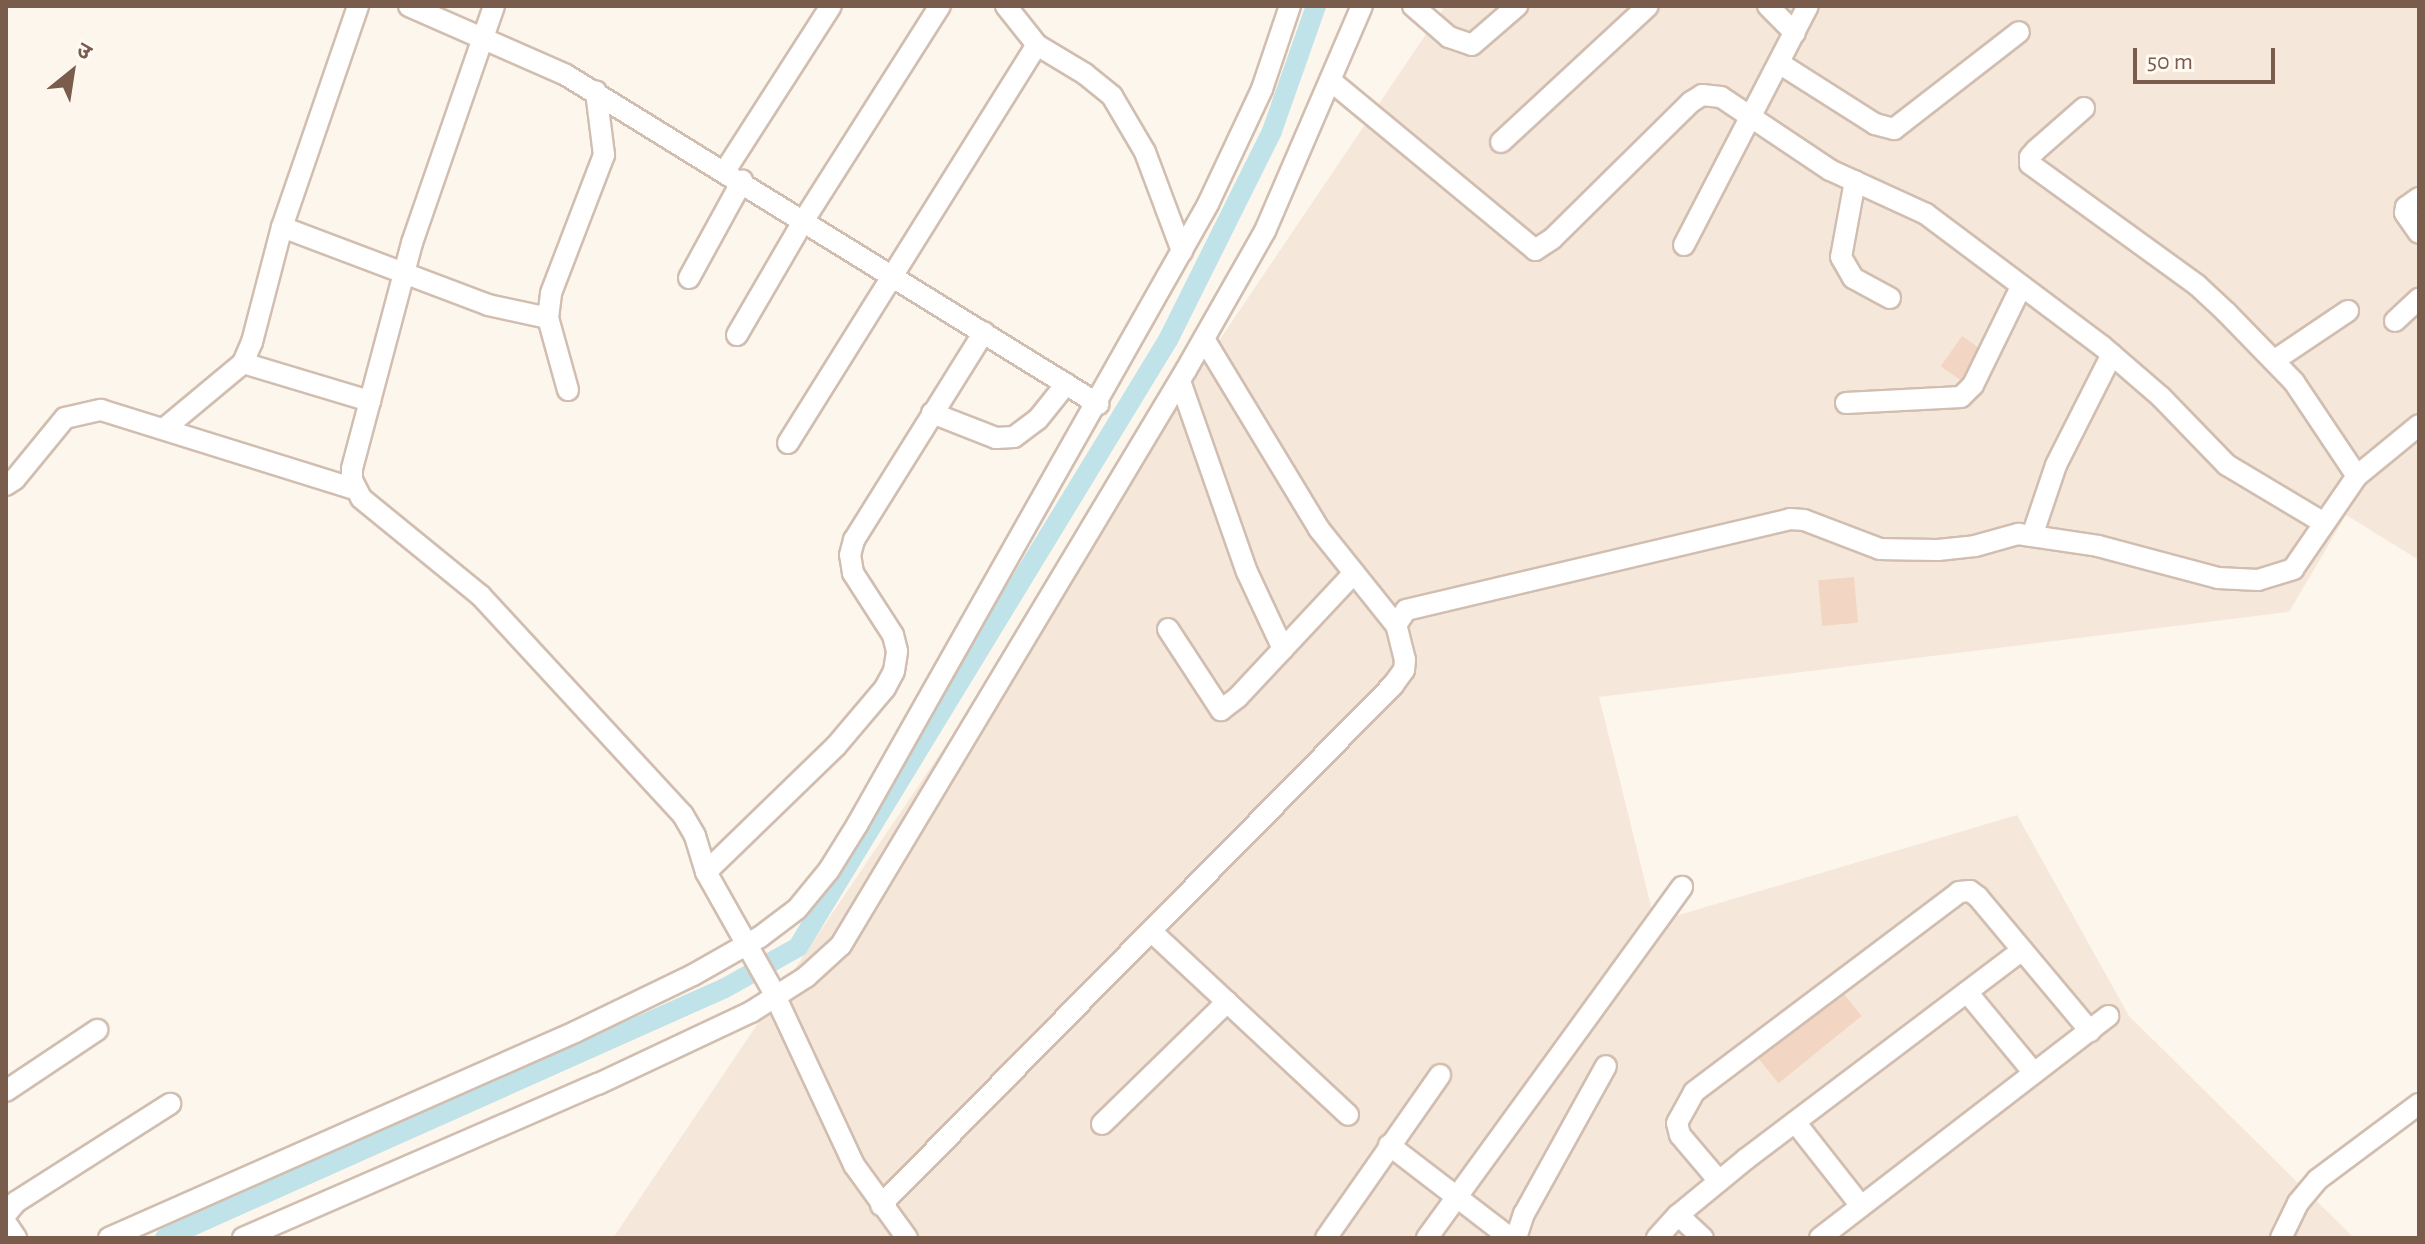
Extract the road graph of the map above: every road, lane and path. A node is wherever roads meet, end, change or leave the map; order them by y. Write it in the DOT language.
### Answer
graph roads {
  1 [pos="358,6"];
  2 [pos="409,6"];
  3 [pos="494,6"];
  4 [pos="831,6"];
  5 [pos="940,6"];
  6 [pos="1006,6"];
  7 [pos="1290,6"];
  8 [pos="1362,6"];
  9 [pos="1413,6"];
  10 [pos="1517,6"];
  11 [pos="1648,6"];
  12 [pos="1768,6"];
  13 [pos="1808,6"];
  14 [pos="2019,32"];
  15 [pos="1795,33"];
  16 [pos="483,36"];
  17 [pos="1037,45"];
  18 [pos="1779,63"];
  19 [pos="1331,81"];
  20 [pos="596,92"];
  21 [pos="2084,108"];
  22 [pos="1751,116"];
  23 [pos="1501,142"];
  24 [pos="734,176"];
  25 [pos="1855,181"];
  26 [pos="2419,198"];
  27 [pos="804,220"];
  28 [pos="282,227"];
  29 [pos="2419,233"];
  30 [pos="1684,245"];
  31 [pos="1182,251"];
  32 [pos="404,271"];
  33 [pos="891,274"];
  34 [pos="689,278"];
  35 [pos="2021,287"];
  36 [pos="1890,298"];
  37 [pos="2419,299"];
  38 [pos="2348,311"];
  39 [pos="548,318"];
  40 [pos="2395,321"];
  41 [pos="984,332"];
  42 [pos="737,335"];
  43 [pos="1204,339"];
  44 [pos="2112,354"];
  45 [pos="2275,360"];
  46 [pos="243,363"];
  47 [pos="1180,381"];
  48 [pos="1066,384"];
  49 [pos="568,390"];
  50 [pos="370,401"];
  51 [pos="1846,403"];
  52 [pos="1098,404"];
  53 [pos="932,413"];
  54 [pos="2419,425"];
  55 [pos="165,428"];
  56 [pos="788,443"];
  57 [pos="2357,476"];
  58 [pos="6,485"];
  59 [pos="355,489"];
  60 [pos="2324,523"];
  61 [pos="2032,536"];
  62 [pos="1354,573"];
  63 [pos="1396,625"];
  64 [pos="1168,629"];
  65 [pos="1283,649"];
  66 [pos="706,872"];
  67 [pos="1682,887"];
  68 [pos="1152,932"];
  69 [pos="749,949"];
  70 [pos="2021,951"];
  71 [pos="1967,992"];
  72 [pos="774,993"];
  73 [pos="1227,1002"];
  74 [pos="2108,1016"];
  75 [pos="97,1030"];
  76 [pos="2090,1031"];
  77 [pos="1606,1066"];
  78 [pos="2034,1073"];
  79 [pos="1440,1075"];
  80 [pos="6,1091"];
  81 [pos="170,1104"];
  82 [pos="2419,1104"];
  83 [pos="1348,1115"];
  84 [pos="1795,1122"];
  85 [pos="1102,1124"];
  86 [pos="1389,1145"];
  87 [pos="1719,1181"];
  88 [pos="1458,1198"];
  89 [pos="881,1205"];
  90 [pos="1861,1206"];
  91 [pos="6,1214"];
  92 [pos="1678,1215"];
  93 [pos="6,1223"];
  94 [pos="16,1238"];
  95 [pos="109,1238"];
  96 [pos="243,1238"];
  97 [pos="907,1238"];
  98 [pos="1326,1238"];
  99 [pos="1427,1238"];
  100 [pos="1513,1238"];
  101 [pos="1657,1238"];
  102 [pos="1703,1238"];
  103 [pos="1820,1238"];
  104 [pos="2281,1238"];
  1 -- 28 [label="street"];
  2 -- 16 [label="street"];
  3 -- 16 [label="street"];
  4 -- 24 [label="street"];
  5 -- 27 [label="street"];
  6 -- 17 [label="street"];
  7 -- 31 [label="street"];
  8 -- 19 [label="street"];
  9 -- 10 [label="street"];
  11 -- 23 [label="street"];
  12 -- 15 [label="street"];
  13 -- 15 [label="street"];
  14 -- 18 [label="street"];
  15 -- 18 [label="street"];
  16 -- 20 [label="street"];
  16 -- 32 [label="street"];
  17 -- 31 [label="street"];
  17 -- 33 [label="street"];
  18 -- 22 [label="street"];
  19 -- 22 [label="street"];
  19 -- 43 [label="street"];
  20 -- 24 [label="street"];
  20 -- 39 [label="street"];
  21 -- 45 [label="street"];
  22 -- 25 [label="street"];
  22 -- 30 [label="street"];
  24 -- 27 [label="street"];
  24 -- 34 [label="street"];
  25 -- 35 [label="street"];
  25 -- 36 [label="street"];
  26 -- 29 [label="street"];
  27 -- 33 [label="street"];
  27 -- 42 [label="street"];
  28 -- 32 [label="street"];
  28 -- 46 [label="street"];
  31 -- 52 [label="street"];
  32 -- 39 [label="street"];
  32 -- 50 [label="street"];
  33 -- 41 [label="street"];
  33 -- 56 [label="street"];
  35 -- 44 [label="street"];
  35 -- 51 [label="street"];
  37 -- 40 [label="street"];
  38 -- 45 [label="street"];
  39 -- 49 [label="street"];
  41 -- 48 [label="street"];
  41 -- 53 [label="street"];
  43 -- 47 [label="street"];
  43 -- 62 [label="street"];
  44 -- 60 [label="street"];
  44 -- 61 [label="street"];
  45 -- 57 [label="street"];
  46 -- 50 [label="street"];
  46 -- 55 [label="street"];
  47 -- 65 [label="street"];
  47 -- 72 [label="street"];
  48 -- 52 [label="street"];
  48 -- 53 [label="street"];
  50 -- 59 [label="street"];
  52 -- 69 [label="street"];
  53 -- 66 [label="street"];
  54 -- 57 [label="street"];
  55 -- 58 [label="street"];
  55 -- 59 [label="street"];
  57 -- 60 [label="street"];
  59 -- 66 [label="street"];
  60 -- 61 [label="street"];
  61 -- 63 [label="street"];
  62 -- 63 [label="street"];
  62 -- 65 [label="street"];
  63 -- 68 [label="street"];
  64 -- 65 [label="street"];
  66 -- 69 [label="street"];
  67 -- 88 [label="street"];
  68 -- 73 [label="street"];
  68 -- 89 [label="street"];
  69 -- 72 [label="street"];
  69 -- 95 [label="street"];
  70 -- 71 [label="street"];
  70 -- 76 [label="street"];
  70 -- 87 [label="street"];
  71 -- 78 [label="street"];
  71 -- 84 [label="street"];
  72 -- 89 [label="street"];
  72 -- 96 [label="street"];
  73 -- 83 [label="street"];
  73 -- 85 [label="street"];
  74 -- 76 [label="street"];
  75 -- 80 [label="street"];
  76 -- 78 [label="street"];
  77 -- 100 [label="street"];
  78 -- 90 [label="street"];
  79 -- 86 [label="street"];
  81 -- 91 [label="street"];
  82 -- 104 [label="street"];
  84 -- 87 [label="street"];
  84 -- 90 [label="street"];
  86 -- 88 [label="street"];
  86 -- 98 [label="street"];
  87 -- 92 [label="street"];
  88 -- 99 [label="street"];
  88 -- 100 [label="street"];
  89 -- 97 [label="street"];
  90 -- 103 [label="street"];
  92 -- 101 [label="street"];
  92 -- 102 [label="street"];
  93 -- 94 [label="street"];
}
